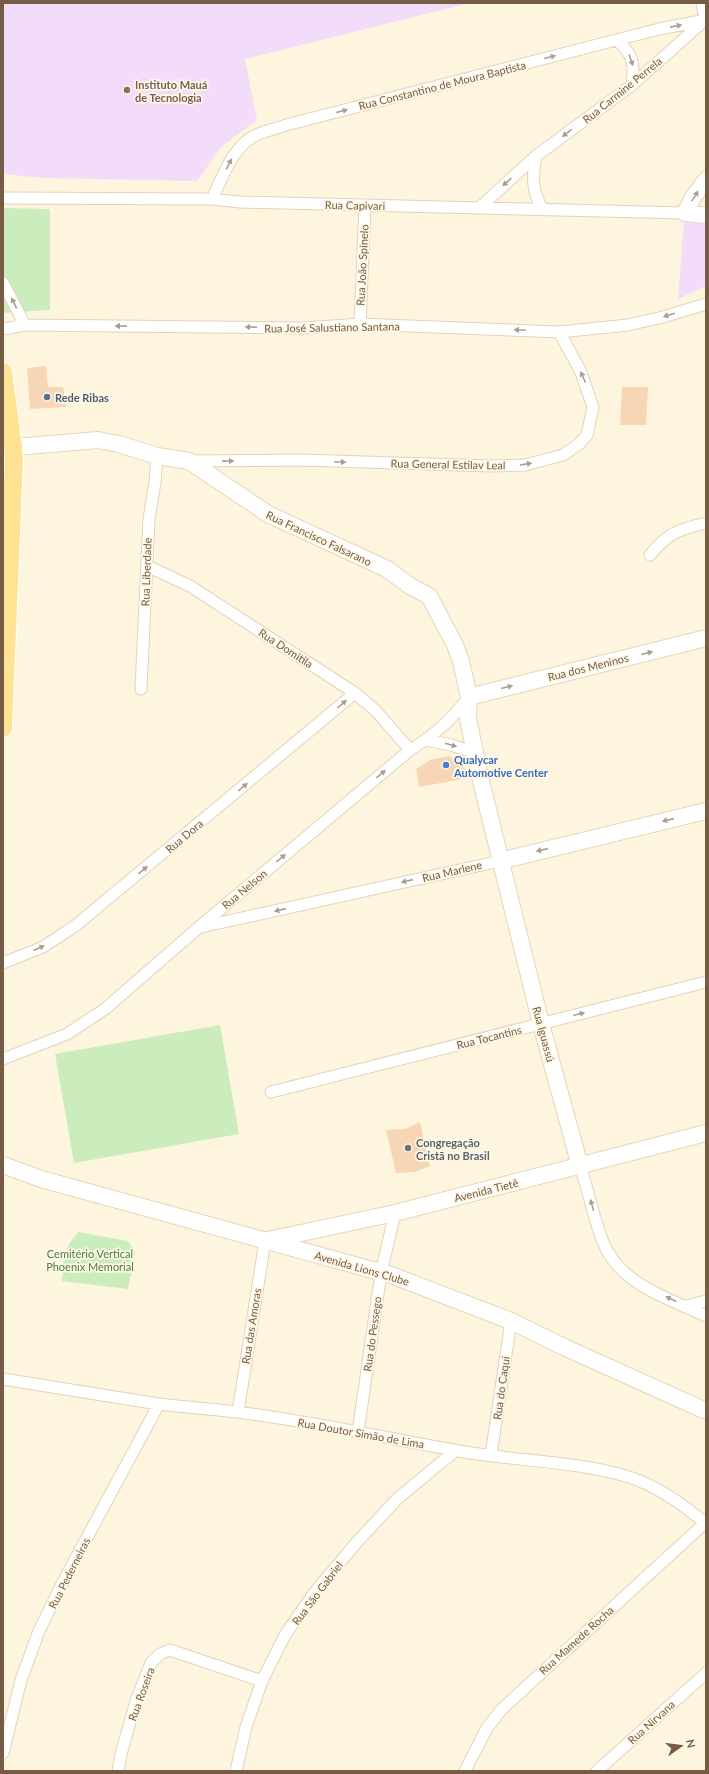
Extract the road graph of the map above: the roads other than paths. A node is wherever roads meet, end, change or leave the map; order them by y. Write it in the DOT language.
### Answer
graph roads {
  1 [pos="702,3"];
  2 [pos="706,20"];
  3 [pos="617,40"];
  4 [pos="632,85"];
  5 [pos="536,156"];
  6 [pos="706,180"];
  7 [pos="3,198"];
  8 [pos="212,199"];
  9 [pos="365,205"];
  10 [pos="479,208"];
  11 [pos="543,210"];
  12 [pos="685,212"];
  13 [pos="706,215"];
  14 [pos="3,283"];
  15 [pos="706,304"];
  16 [pos="360,324"];
  17 [pos="24,325"];
  18 [pos="3,329"];
  19 [pos="559,332"];
  20 [pos="3,372"];
  21 [pos="8,447"];
  22 [pos="157,456"];
  23 [pos="189,461"];
  24 [pos="706,523"];
  25 [pos="650,555"];
  26 [pos="147,566"];
  27 [pos="706,638"];
  28 [pos="141,689"];
  29 [pos="355,693"];
  30 [pos="469,697"];
  31 [pos="3,728"];
  32 [pos="426,740"];
  33 [pos="410,750"];
  34 [pos="475,752"];
  35 [pos="706,811"];
  36 [pos="500,861"];
  37 [pos="198,928"];
  38 [pos="3,962"];
  39 [pos="706,982"];
  40 [pos="541,1024"];
  41 [pos="3,1059"];
  42 [pos="271,1092"];
  43 [pos="706,1133"];
  44 [pos="3,1165"];
  45 [pos="580,1166"];
  46 [pos="395,1213"];
  47 [pos="265,1241"];
  48 [pos="381,1272"];
  49 [pos="706,1301"];
  50 [pos="686,1306"];
  51 [pos="706,1316"];
  52 [pos="511,1321"];
  53 [pos="3,1379"];
  54 [pos="159,1404"];
  55 [pos="706,1411"];
  56 [pos="238,1412"];
  57 [pos="358,1432"];
  58 [pos="455,1451"];
  59 [pos="491,1455"];
  60 [pos="706,1524"];
  61 [pos="706,1673"];
  62 [pos="262,1681"];
  63 [pos="3,1752"];
  64 [pos="118,1771"];
  65 [pos="236,1771"];
  66 [pos="466,1771"];
  67 [pos="596,1771"];
  1 -- 2 [label="street"];
  3 -- 2 [label="street, Rua Constantino de Moura Baptista, one-way"];
  2 -- 4 [label="street, Rua Carmine Perrela"];
  3 -- 4 [label="street, one-way"];
  8 -- 3 [label="street, Rua Constantino de Moura Baptista, one-way"];
  4 -- 5 [label="street, Rua Carmine Perrela, one-way"];
  5 -- 10 [label="street, Rua Carmine Perrela, one-way"];
  5 -- 11 [label="street"];
  12 -- 6 [label="street, one-way"];
  7 -- 8 [label="street, Rua Capivari"];
  8 -- 9 [label="street, Rua Capivari"];
  9 -- 10 [label="street, Rua Capivari"];
  9 -- 16 [label="street, Rua João Spinelo"];
  10 -- 11 [label="street, Rua Capivari"];
  11 -- 12 [label="street, Rua Capivari"];
  12 -- 13 [label="street, Rua Capivari"];
  17 -- 14 [label="street, one-way"];
  15 -- 19 [label="street, Rua José Salustiano Santana, one-way"];
  16 -- 17 [label="street, Rua José Salustiano Santana, one-way"];
  19 -- 16 [label="street, Rua José Salustiano Santana, one-way"];
  17 -- 18 [label="street, Rua José Salustiano Santana"];
  23 -- 19 [label="street, Rua General Estilav Leal, one-way"];
  20 -- 21 [label="main road"];
  21 -- 22 [label="street, Rua Francisco Falsarano"];
  21 -- 31 [label="main road"];
  22 -- 23 [label="street, Rua Francisco Falsarano"];
  22 -- 26 [label="street, Rua Liberdade"];
  23 -- 30 [label="street, Rua Francisco Falsarano"];
  24 -- 25 [label="street"];
  26 -- 28 [label="street, Rua Liberdade"];
  26 -- 29 [label="street, Rua Domitila"];
  30 -- 27 [label="street, Rua dos Meninos, one-way"];
  29 -- 33 [label="street, Rua Domitila"];
  38 -- 29 [label="street, Rua Dora, one-way"];
  30 -- 32 [label="street, Rua Nelson"];
  30 -- 34 [label="street, Rua Iguassú"];
  32 -- 33 [label="street, Rua Nelson"];
  32 -- 34 [label="street, one-way"];
  37 -- 33 [label="street, Rua Nelson, one-way"];
  34 -- 36 [label="street, Rua Iguassú"];
  35 -- 36 [label="street, Rua Marlene, one-way"];
  36 -- 37 [label="street, Rua Marlene, one-way"];
  36 -- 40 [label="street, Rua Iguassú"];
  37 -- 41 [label="street, Rua Nelson"];
  40 -- 39 [label="street, Rua Tocantins, one-way"];
  40 -- 42 [label="street, Rua Tocantins"];
  40 -- 45 [label="street, Rua Iguassú"];
  43 -- 45 [label="street, Avenida Tietê"];
  44 -- 47 [label="street, Avenida Lions Clube"];
  45 -- 46 [label="street, Avenida Tietê"];
  50 -- 45 [label="street, Rua Iguassú, one-way"];
  46 -- 47 [label="street, Avenida Tietê"];
  46 -- 48 [label="street, Rua do Pessego"];
  47 -- 48 [label="street, Avenida Lions Clube"];
  47 -- 56 [label="street, Rua das Amoras"];
  48 -- 52 [label="street, Avenida Lions Clube"];
  48 -- 57 [label="street, Rua do Pessego"];
  49 -- 50 [label="street"];
  50 -- 51 [label="street, Rua Iguassú"];
  52 -- 55 [label="street, Avenida Lions Clube"];
  52 -- 59 [label="street, Rua do Caqui"];
  53 -- 54 [label="street, Rua Doutor Simão de Lima"];
  54 -- 56 [label="street, Rua Doutor Simão de Lima"];
  54 -- 63 [label="street, Rua Pederneiras"];
  56 -- 57 [label="street, Rua Doutor Simão de Lima"];
  57 -- 58 [label="street, Rua Doutor Simão de Lima"];
  58 -- 59 [label="street, Rua Doutor Simão de Lima"];
  58 -- 62 [label="street, Rua São Gabriel"];
  59 -- 60 [label="street, Rua Doutor Simão de Lima"];
  60 -- 66 [label="street, Rua Mamede Rocha"];
  61 -- 67 [label="street, Rua Nirvana"];
  62 -- 64 [label="street, Rua Roseira"];
  62 -- 65 [label="street, Rua São Gabriel"];
}
